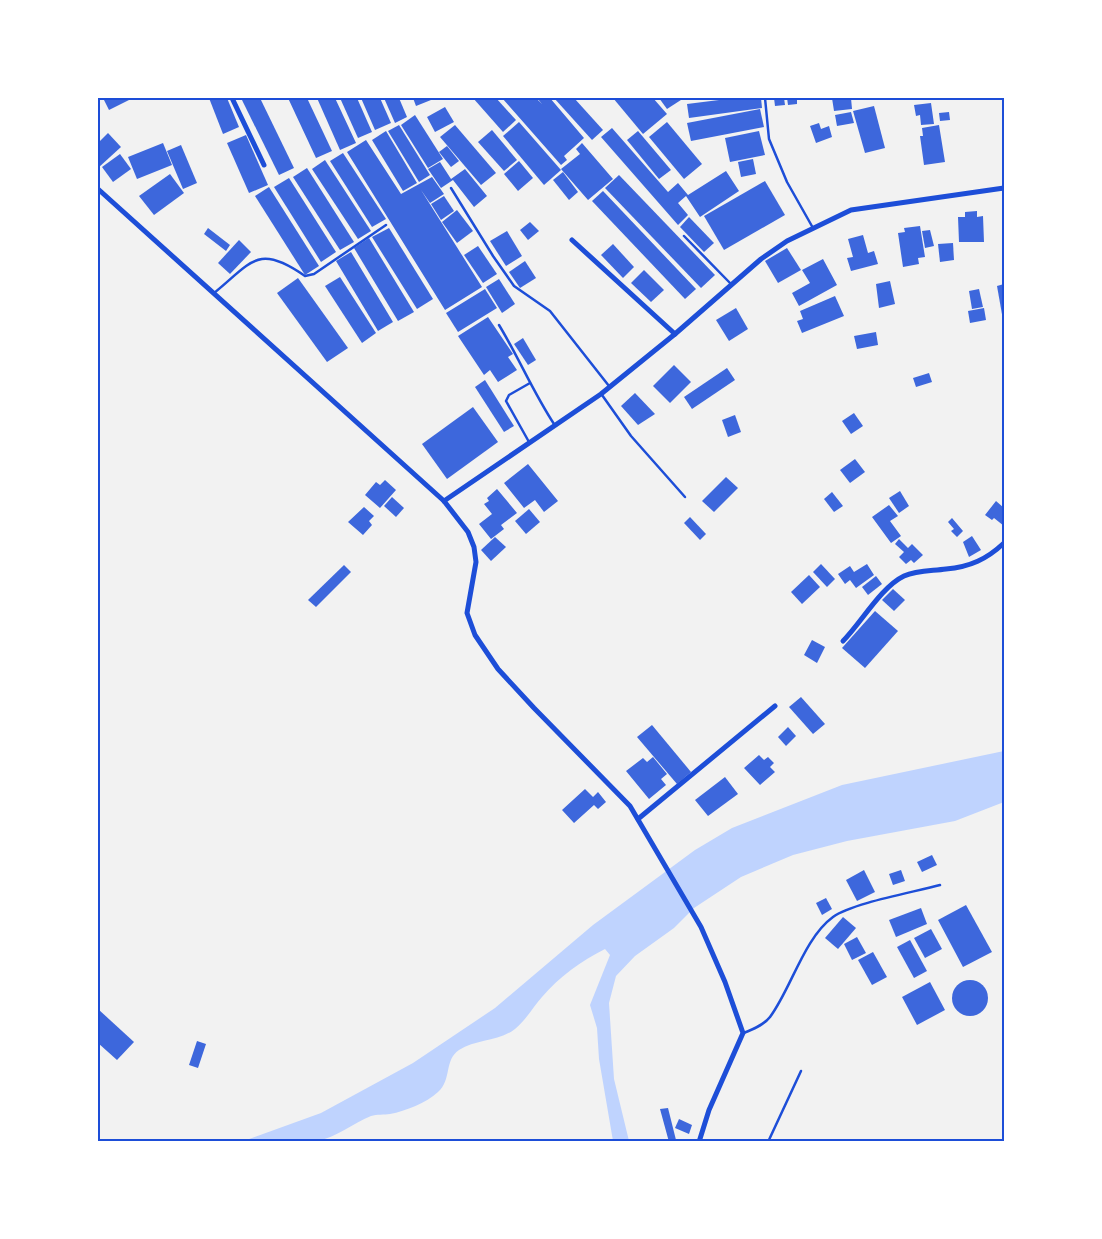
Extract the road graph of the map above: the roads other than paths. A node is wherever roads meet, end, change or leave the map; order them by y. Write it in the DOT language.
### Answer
graph roads {
  1 [pos="232,98"];
  2 [pos="764,98"];
  3 [pos="264,165"];
  4 [pos="451,188"];
  5 [pos="1004,188"];
  6 [pos="98,189"];
  7 [pos="386,225"];
  8 [pos="814,229"];
  9 [pos="684,236"];
  10 [pos="572,240"];
  11 [pos="731,284"];
  12 [pos="213,294"];
  13 [pos="499,325"];
  14 [pos="675,334"];
  15 [pos="530,383"];
  16 [pos="610,386"];
  17 [pos="601,394"];
  18 [pos="555,426"];
  19 [pos="529,443"];
  20 [pos="685,497"];
  21 [pos="444,501"];
  22 [pos="1004,542"];
  23 [pos="843,641"];
  24 [pos="775,706"];
  25 [pos="638,819"];
  26 [pos="940,885"];
  27 [pos="743,1033"];
  28 [pos="801,1071"];
  29 [pos="699,1142"];
  30 [pos="768,1142"];
  1 -- 3 [label="street"];
  2 -- 8 [label="lane"];
  4 -- 16 [label="lane"];
  5 -- 8 [label="street"];
  6 -- 12 [label="street"];
  7 -- 12 [label="lane"];
  8 -- 11 [label="street"];
  9 -- 11 [label="lane"];
  10 -- 14 [label="street"];
  11 -- 14 [label="street"];
  12 -- 21 [label="street"];
  13 -- 15 [label="lane"];
  14 -- 16 [label="street"];
  15 -- 18 [label="lane"];
  15 -- 19 [label="lane"];
  16 -- 17 [label="street"];
  17 -- 18 [label="street"];
  17 -- 20 [label="lane"];
  18 -- 19 [label="street"];
  19 -- 21 [label="street"];
  21 -- 25 [label="street"];
  22 -- 23 [label="street"];
  24 -- 25 [label="street"];
  25 -- 27 [label="street"];
  26 -- 27 [label="lane"];
  27 -- 29 [label="street"];
  28 -- 30 [label="lane"];
}
